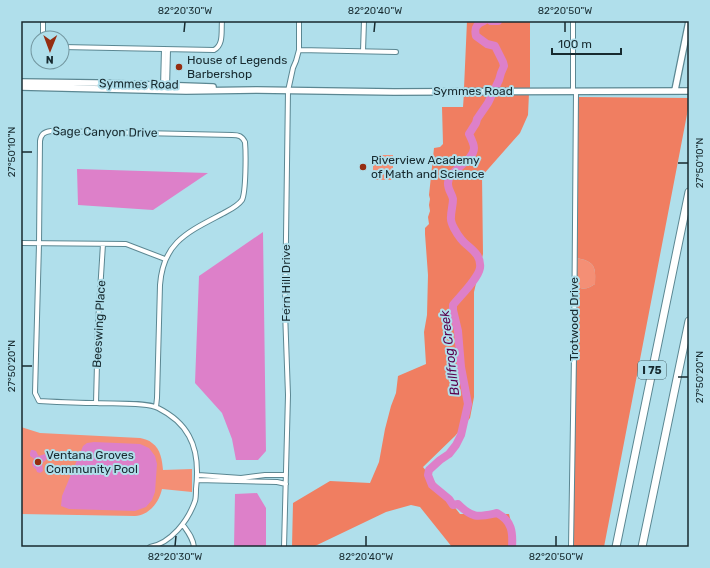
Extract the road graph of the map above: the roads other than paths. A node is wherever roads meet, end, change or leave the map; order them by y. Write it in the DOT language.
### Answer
graph roads {
  1 [pos="222,21"];
  2 [pos="299,21"];
  3 [pos="364,21"];
  4 [pos="573,21"];
  5 [pos="689,21"];
  6 [pos="70,47"];
  7 [pos="166,50"];
  8 [pos="299,50"];
  9 [pos="363,51"];
  10 [pos="396,52"];
  11 [pos="21,82"];
  12 [pos="21,87"];
  13 [pos="165,88"];
  14 [pos="288,90"];
  15 [pos="675,90"];
  16 [pos="689,90"];
  17 [pos="574,91"];
  18 [pos="689,192"];
  19 [pos="21,243"];
  20 [pos="39,244"];
  21 [pos="103,244"];
  22 [pos="165,259"];
  23 [pos="689,321"];
  24 [pos="96,403"];
  25 [pos="156,407"];
  26 [pos="198,475"];
  27 [pos="286,475"];
  28 [pos="198,480"];
  29 [pos="286,484"];
  30 [pos="183,525"];
  31 [pos="150,547"];
  32 [pos="194,547"];
  33 [pos="284,547"];
  34 [pos="571,547"];
  35 [pos="616,547"];
  36 [pos="642,547"];
  1 -- 7 [label="street"];
  2 -- 8 [label="street, Fern Hill Drive"];
  3 -- 9 [label="street"];
  4 -- 17 [label="street, Trotwood Drive"];
  5 -- 15 [label="street"];
  6 -- 7 [label="street"];
  7 -- 13 [label="street"];
  8 -- 9 [label="street"];
  8 -- 14 [label="street, Fern Hill Drive"];
  9 -- 10 [label="street"];
  11 -- 13 [label="street, Symmes Road"];
  12 -- 13 [label="street, Symmes Road"];
  13 -- 14 [label="street, Symmes Road"];
  14 -- 17 [label="street, Symmes Road"];
  14 -- 27 [label="street, Fern Hill Drive"];
  15 -- 16 [label="street, Symmes Road"];
  15 -- 17 [label="street, Symmes Road"];
  17 -- 34 [label="street, Trotwood Drive"];
  18 -- 35 [label="highway, I 75"];
  19 -- 20 [label="street"];
  20 -- 21 [label="street"];
  20 -- 22 [label="street, Sage Canyon Drive"];
  20 -- 24 [label="street, Sage Canyon Drive"];
  21 -- 22 [label="street"];
  21 -- 24 [label="street, Beeswing Place"];
  22 -- 25 [label="street, Sage Canyon Drive"];
  23 -- 36 [label="highway, I 75"];
  24 -- 25 [label="street, Sage Canyon Drive"];
  25 -- 26 [label="street, Sage Canyon Drive"];
  26 -- 27 [label="street"];
  26 -- 28 [label="street, Sage Canyon Drive"];
  27 -- 29 [label="street, Fern Hill Drive"];
  28 -- 29 [label="street"];
  28 -- 30 [label="street, Sage Canyon Drive"];
  29 -- 33 [label="street, Fern Hill Drive"];
  30 -- 31 [label="street"];
  30 -- 32 [label="street"];
}
